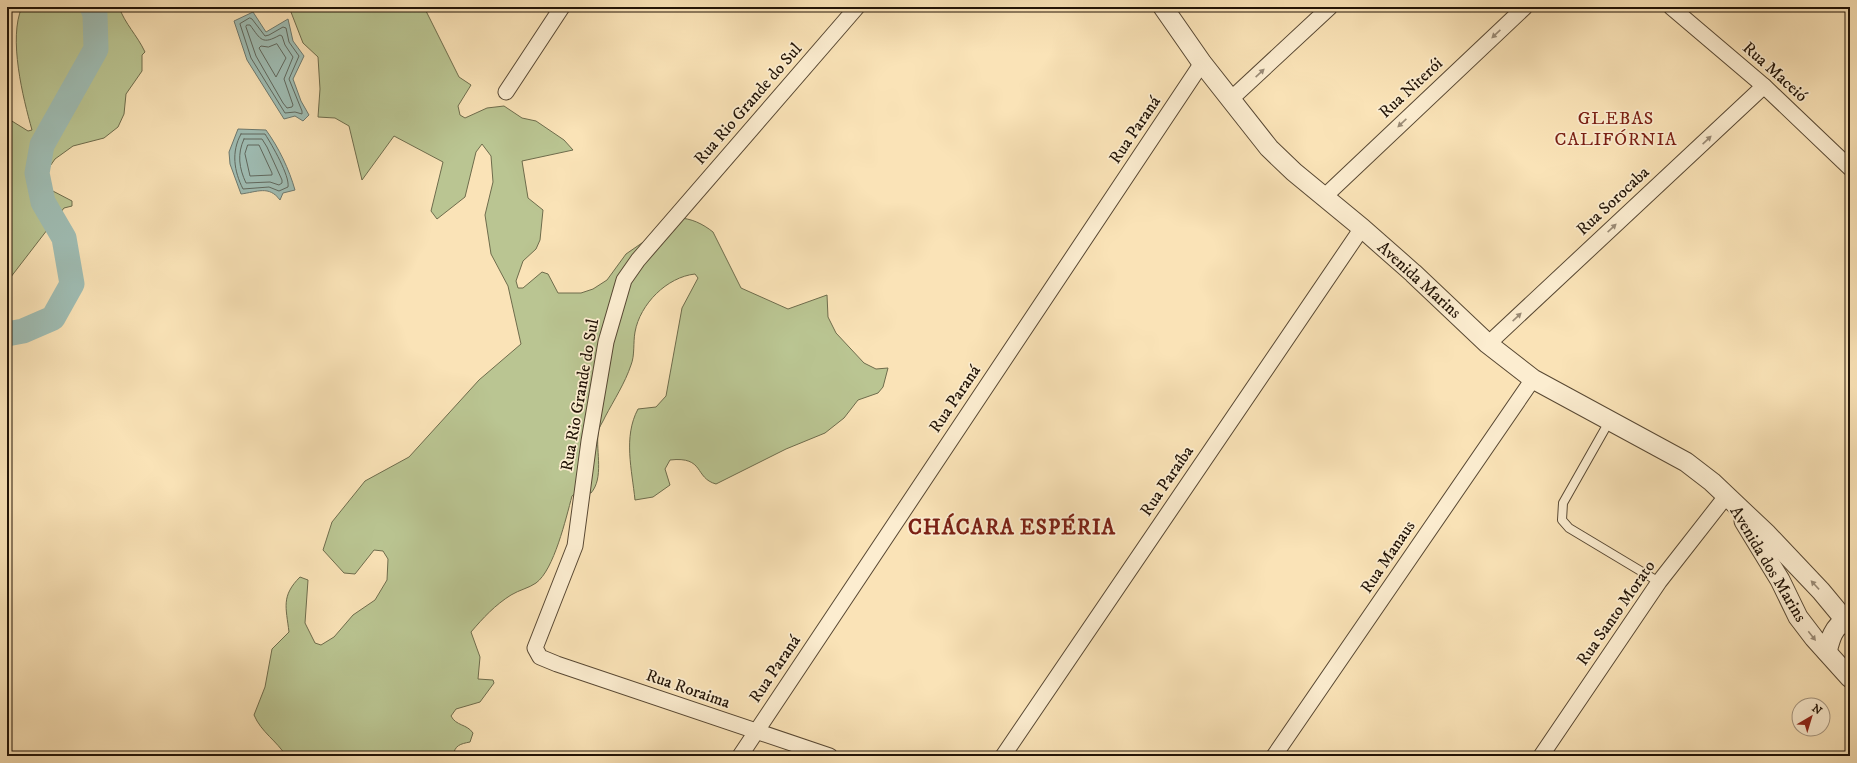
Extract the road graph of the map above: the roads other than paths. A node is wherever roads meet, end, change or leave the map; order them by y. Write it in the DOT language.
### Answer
graph roads {
  1 [pos="562,7"];
  2 [pos="857,7"];
  3 [pos="1163,7"];
  4 [pos="1330,7"];
  5 [pos="1525,7"];
  6 [pos="1671,7"];
  7 [pos="1202,63"];
  8 [pos="1764,86"];
  9 [pos="506,92"];
  10 [pos="1231,99"];
  11 [pos="1850,168"];
  12 [pos="1324,198"];
  13 [pos="1362,228"];
  14 [pos="1488,344"];
  15 [pos="1533,379"];
  16 [pos="1610,420"];
  17 [pos="1727,495"];
  18 [pos="1659,582"];
  19 [pos="1848,621"];
  20 [pos="1827,652"];
  21 [pos="558,664"];
  22 [pos="1850,678"];
  23 [pos="756,732"];
  24 [pos="740,756"];
  25 [pos="830,756"];
  26 [pos="1003,756"];
  27 [pos="1274,756"];
  28 [pos="1540,756"];
  1 -- 9 [label="street"];
  2 -- 21 [label="street, Rua Rio Grande do Sul"];
  3 -- 7 [label="street, Avenida Marins"];
  10 -- 4 [label="street, one-way"];
  5 -- 12 [label="street, Rua Niterói, one-way"];
  6 -- 8 [label="street, Rua Maceió"];
  7 -- 10 [label="street, Avenida Marins"];
  7 -- 23 [label="street, Rua Paraná"];
  8 -- 11 [label="street, Rua Maceió"];
  14 -- 8 [label="street, Rua Sorocaba, one-way"];
  10 -- 12 [label="street, Avenida Marins"];
  12 -- 13 [label="street, Avenida Marins"];
  13 -- 14 [label="street, Avenida Marins"];
  13 -- 26 [label="street, Rua Paraíba"];
  14 -- 15 [label="street, Avenida Marins"];
  15 -- 16 [label="street, Avenida Marins"];
  15 -- 27 [label="street, Rua Manaus"];
  16 -- 17 [label="street, Avenida Marins"];
  16 -- 18 [label="lane"];
  17 -- 18 [label="street, Rua Santo Morato"];
  19 -- 17 [label="street, Avenida dos Marins, one-way"];
  17 -- 20 [label="street, Avenida dos Marins, one-way"];
  18 -- 28 [label="street, Rua Santo Morato"];
  19 -- 20 [label="street"];
  20 -- 22 [label="street, Avenida dos Marins"];
  21 -- 23 [label="street, Rua Roraima"];
  23 -- 24 [label="street, Rua Paraná"];
  23 -- 25 [label="street, Rua Roraima"];
}
